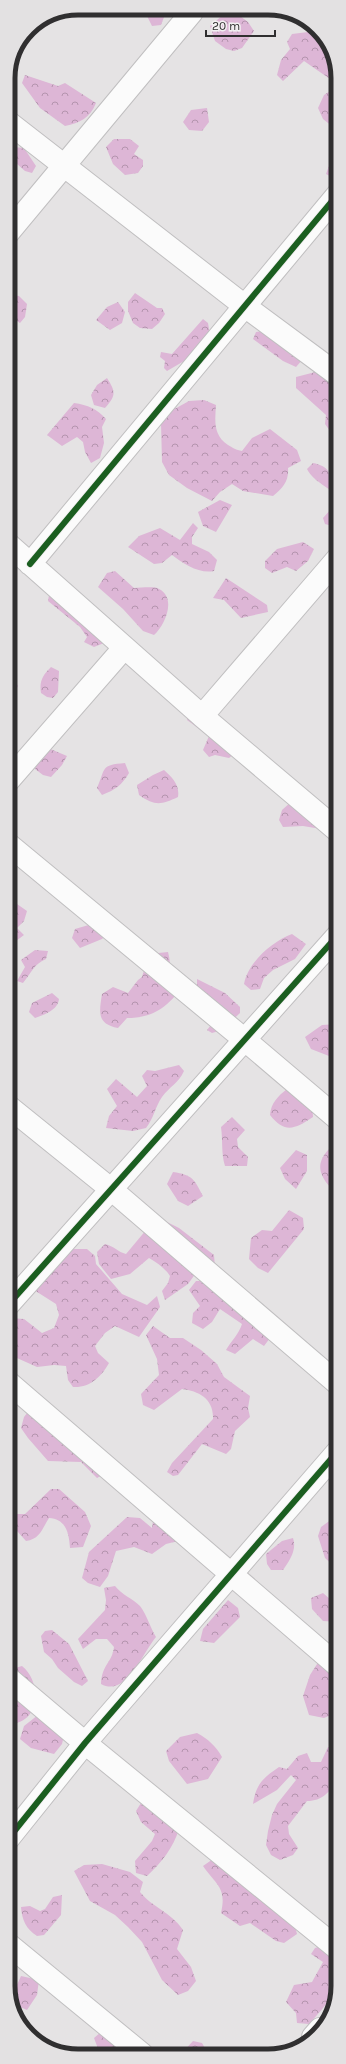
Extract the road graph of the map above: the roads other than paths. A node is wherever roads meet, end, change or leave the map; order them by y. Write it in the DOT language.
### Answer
graph roads {
  1 [pos="189,15"];
  2 [pos="15,128"];
  3 [pos="63,166"];
  4 [pos="331,203"];
  5 [pos="15,224"];
  6 [pos="246,307"];
  7 [pos="331,370"];
  8 [pos="15,550"];
  9 [pos="30,564"];
  10 [pos="331,566"];
  11 [pos="124,648"];
  12 [pos="202,716"];
  13 [pos="15,773"];
  14 [pos="331,825"];
  15 [pos="15,850"];
  16 [pos="331,943"];
  17 [pos="245,1040"];
  18 [pos="15,1112"];
  19 [pos="331,1114"];
  20 [pos="112,1190"];
  21 [pos="15,1297"];
  22 [pos="331,1378"];
  23 [pos="15,1388"];
  24 [pos="331,1459"];
  25 [pos="232,1574"];
  26 [pos="331,1660"];
  27 [pos="15,1684"];
  28 [pos="85,1743"];
  29 [pos="15,1830"];
  30 [pos="331,1943"];
  31 [pos="15,1950"];
  32 [pos="136,2049"];
  1 -- 3 [label="street"];
  2 -- 3 [label="street"];
  3 -- 5 [label="street"];
  3 -- 6 [label="street"];
  4 -- 6 [label="street"];
  6 -- 7 [label="street"];
  6 -- 9 [label="street"];
  8 -- 9 [label="street"];
  9 -- 11 [label="street"];
  10 -- 12 [label="street"];
  11 -- 12 [label="street"];
  11 -- 13 [label="street"];
  12 -- 14 [label="street"];
  15 -- 17 [label="street"];
  16 -- 17 [label="street"];
  17 -- 19 [label="street"];
  17 -- 20 [label="street"];
  18 -- 20 [label="street"];
  20 -- 21 [label="street"];
  20 -- 22 [label="street"];
  23 -- 25 [label="street"];
  24 -- 25 [label="street"];
  25 -- 26 [label="street"];
  25 -- 28 [label="street"];
  27 -- 28 [label="street"];
  28 -- 29 [label="street"];
  28 -- 30 [label="street"];
  31 -- 32 [label="street"];
}
